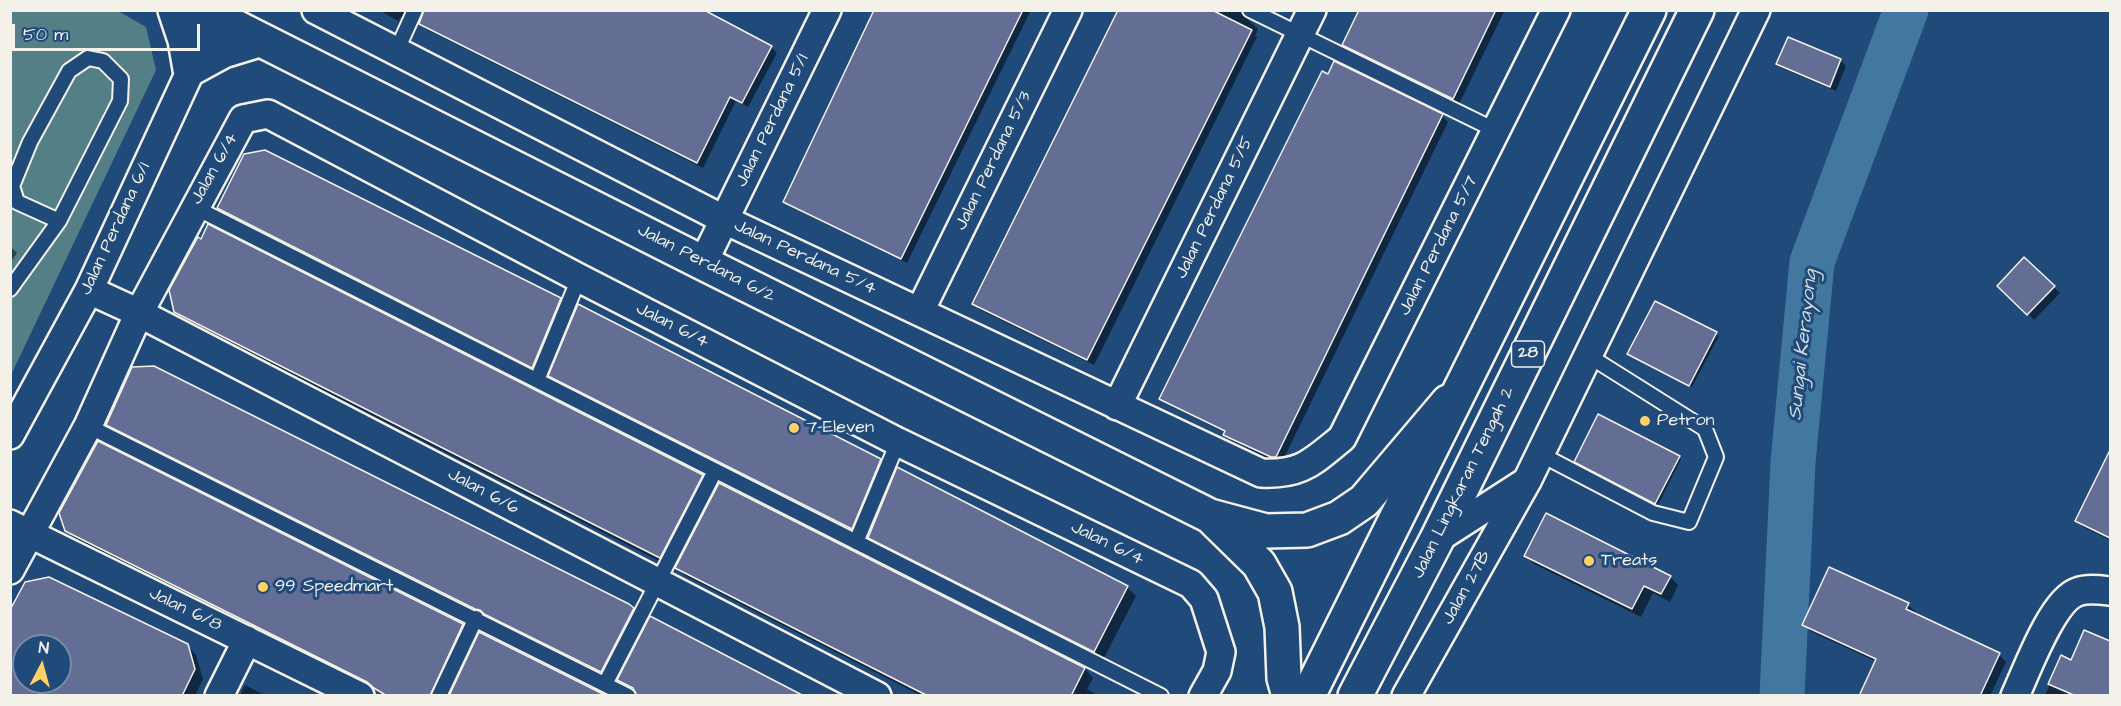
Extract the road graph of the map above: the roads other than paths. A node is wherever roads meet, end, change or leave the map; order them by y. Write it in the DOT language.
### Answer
graph roads {
  1 [pos="175,10"];
  2 [pos="316,10"];
  3 [pos="415,10"];
  4 [pos="1068,10"];
  5 [pos="1250,10"];
  6 [pos="1312,10"];
  7 [pos="1556,10"];
  8 [pos="1649,10"];
  9 [pos="1696,10"];
  10 [pos="1756,10"];
  11 [pos="818,13"];
  12 [pos="209,14"];
  13 [pos="1300,35"];
  14 [pos="259,40"];
  15 [pos="396,52"];
  16 [pos="190,69"];
  17 [pos="1497,131"];
  18 [pos="194,207"];
  19 [pos="724,220"];
  20 [pos="60,221"];
  21 [pos="702,263"];
  22 [pos="579,278"];
  23 [pos="10,289"];
  24 [pos="89,290"];
  25 [pos="920,311"];
  26 [pos="139,313"];
  27 [pos="1590,356"];
  28 [pos="537,380"];
  29 [pos="1460,388"];
  30 [pos="1117,406"];
  31 [pos="88,426"];
  32 [pos="10,435"];
  33 [pos="898,442"];
  34 [pos="1540,454"];
  35 [pos="1305,467"];
  36 [pos="715,471"];
  37 [pos="1527,481"];
  38 [pos="1210,516"];
  39 [pos="20,529"];
  40 [pos="1437,539"];
  41 [pos="856,542"];
  42 [pos="10,570"];
  43 [pos="657,583"];
  44 [pos="2110,591"];
  45 [pos="476,618"];
  46 [pos="247,640"];
  47 [pos="605,684"];
  48 [pos="219,696"];
  49 [pos="360,696"];
  50 [pos="439,696"];
  51 [pos="628,696"];
  52 [pos="877,696"];
  53 [pos="1161,696"];
  54 [pos="1203,696"];
  55 [pos="1289,696"];
  56 [pos="1308,696"];
  57 [pos="1355,696"];
  58 [pos="1406,696"];
  59 [pos="2015,696"];
  1 -- 16 [label="main road"];
  2 -- 15 [label="street, Jalan Perdana 5/4"];
  3 -- 15 [label="lane"];
  4 -- 25 [label="street, Jalan Perdana 5/3"];
  5 -- 13 [label="lane"];
  6 -- 13 [label="street, Jalan Perdana 5/5"];
  7 -- 17 [label="street, Jalan Perdana 5/7"];
  8 -- 29 [label="main road, 28"];
  9 -- 40 [label="main road, Jalan Lingkaran Tengah 2 / 28"];
  10 -- 27 [label="street, Jalan 27B"];
  11 -- 19 [label="street, Jalan Perdana 5/1"];
  12 -- 14 [label="main road, Jalan Perdana 6/2"];
  12 -- 16 [label="street, Jalan Perdana 6/1"];
  13 -- 17 [label="lane"];
  13 -- 30 [label="street, Jalan Perdana 5/5"];
  14 -- 16 [label="main road"];
  14 -- 21 [label="main road, Jalan Perdana 6/2"];
  15 -- 19 [label="street, Jalan Perdana 5/4"];
  16 -- 24 [label="street, Jalan Perdana 6/1"];
  17 -- 35 [label="street, Jalan Perdana 5/7"];
  18 -- 22 [label="street, Jalan 6/4"];
  18 -- 26 [label="street, Jalan 6/4"];
  18 -- 28 [label="lane"];
  19 -- 21 [label="street, Jalan Perdana 5/1"];
  19 -- 25 [label="street, Jalan Perdana 5/4"];
  20 -- 20 [label="lane"];
  20 -- 23 [label="lane"];
  21 -- 38 [label="main road, Jalan Perdana 6/2"];
  22 -- 28 [label="lane"];
  22 -- 33 [label="street, Jalan 6/4"];
  24 -- 26 [label="street, Jalan 6/6"];
  24 -- 32 [label="street, Jalan Perdana 6/1"];
  25 -- 30 [label="street, Jalan Perdana 5/4"];
  26 -- 31 [label="street, Jalan 6/4"];
  26 -- 43 [label="street, Jalan 6/6"];
  27 -- 34 [label="street, Jalan 27B"];
  27 -- 34 [label="lane"];
  28 -- 36 [label="lane"];
  29 -- 38 [label="main road, Jalan Perdana 6/2"];
  29 -- 56 [label="main road, 28"];
  30 -- 35 [label="street, Jalan Perdana 5/4"];
  31 -- 39 [label="street, Jalan 6/4"];
  31 -- 45 [label="lane"];
  33 -- 41 [label="lane"];
  33 -- 54 [label="street, Jalan 6/4"];
  34 -- 37 [label="street, Jalan 27B"];
  36 -- 41 [label="lane"];
  36 -- 43 [label="lane"];
  37 -- 40 [label="street"];
  37 -- 58 [label="street, Jalan 27B"];
  38 -- 55 [label="main road, Jalan Perdana 6/2"];
  39 -- 42 [label="street, Jalan 6/4"];
  39 -- 46 [label="street, Jalan 6/8"];
  40 -- 57 [label="main road, Jalan Lingkaran Tengah 2 / 28"];
  41 -- 53 [label="lane"];
  43 -- 47 [label="lane"];
  43 -- 52 [label="street, Jalan 6/6"];
  44 -- 59 [label="street"];
  45 -- 47 [label="lane"];
  45 -- 50 [label="lane"];
  46 -- 48 [label="street"];
  46 -- 49 [label="street, Jalan 6/8"];
  47 -- 51 [label="lane"];
}
